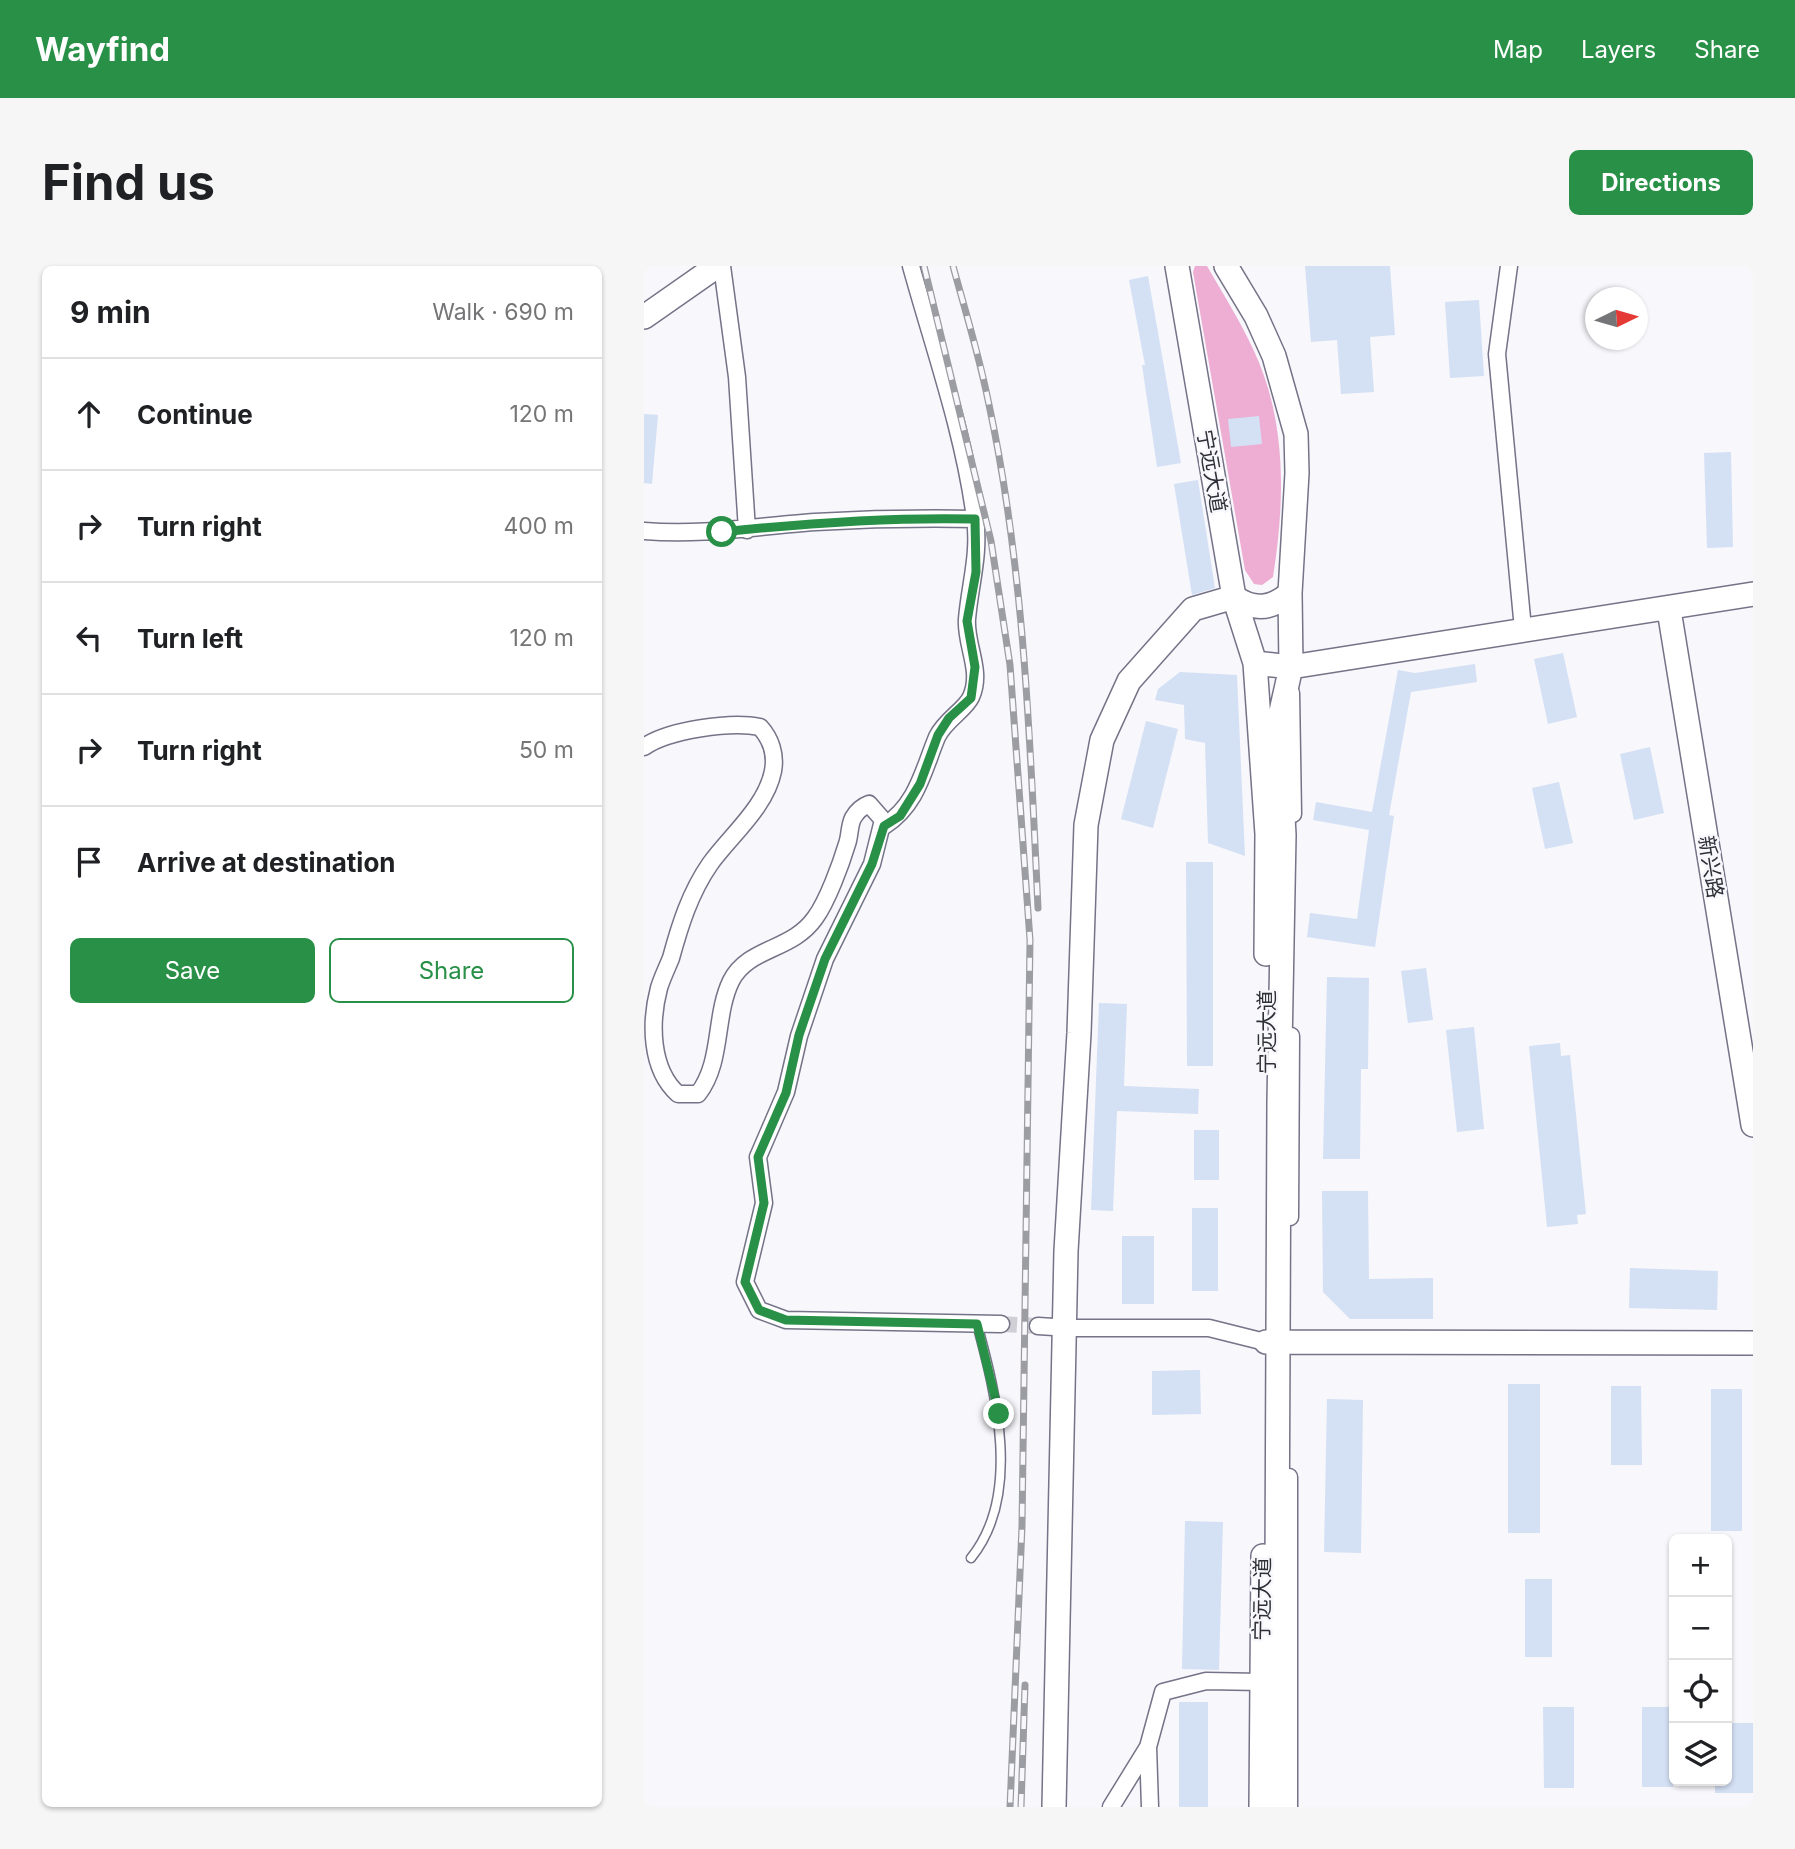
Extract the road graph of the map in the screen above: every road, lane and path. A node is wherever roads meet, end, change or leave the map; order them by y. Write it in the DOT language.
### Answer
graph roads {
  1 [pos="720,266"];
  2 [pos="911,266"];
  3 [pos="1177,266"];
  4 [pos="1226,266"];
  5 [pos="1509,266"];
  6 [pos="644,317"];
  7 [pos="975,519"];
  8 [pos="747,530"];
  9 [pos="644,531"];
  10 [pos="1290,593"];
  11 [pos="1753,594"];
  12 [pos="1234,597"];
  13 [pos="1677,608"];
  14 [pos="1523,629"];
  15 [pos="1255,663"];
  16 [pos="1290,667"];
  17 [pos="644,747"];
  18 [pos="884,826"];
  19 [pos="1753,1042"];
  20 [pos="1753,1125"];
  21 [pos="977,1324"];
  22 [pos="1001,1324"];
  23 [pos="1075,1328"];
  24 [pos="1278,1341"];
  25 [pos="1753,1343"];
  26 [pos="971,1558"];
  27 [pos="1261,1682"];
  28 [pos="1148,1747"];
  29 [pos="1054,1807"];
  30 [pos="1111,1807"];
  31 [pos="1150,1807"];
  32 [pos="1261,1807"];
  33 [pos="1276,1807"];
  34 [pos="1289,1807"];
  1 -- 6 [label="main road"];
  1 -- 8 [label="street"];
  2 -- 7 [label="street"];
  3 -- 12 [label="main road, 宁远大道"];
  4 -- 10 [label="main road, 宁远大道"];
  5 -- 14 [label="street"];
  7 -- 8 [label="street"];
  7 -- 18 [label="street"];
  8 -- 9 [label="street"];
  10 -- 12 [label="main road"];
  10 -- 16 [label="main road, 宁远大道"];
  11 -- 13 [label="main road"];
  12 -- 15 [label="main road, 宁远大道"];
  12 -- 29 [label="main road"];
  13 -- 14 [label="main road"];
  13 -- 19 [label="main road, 新兴路"];
  13 -- 20 [label="main road, 新兴路"];
  14 -- 16 [label="main road"];
  15 -- 16 [label="main road"];
  15 -- 24 [label="main road, 宁远大道"];
  16 -- 24 [label="main road, 宁远大道"];
  17 -- 18 [label="street"];
  18 -- 21 [label="street"];
  21 -- 22 [label="street"];
  21 -- 26 [label="lane"];
  23 -- 24 [label="street"];
  24 -- 25 [label="main road"];
  24 -- 27 [label="main road, 宁远大道"];
  24 -- 33 [label="main road, 宁远大道"];
  24 -- 34 [label="street, 宁远大道"];
  27 -- 28 [label="street"];
  27 -- 32 [label="main road, 宁远大道"];
  28 -- 30 [label="street"];
  28 -- 31 [label="street"];
}
